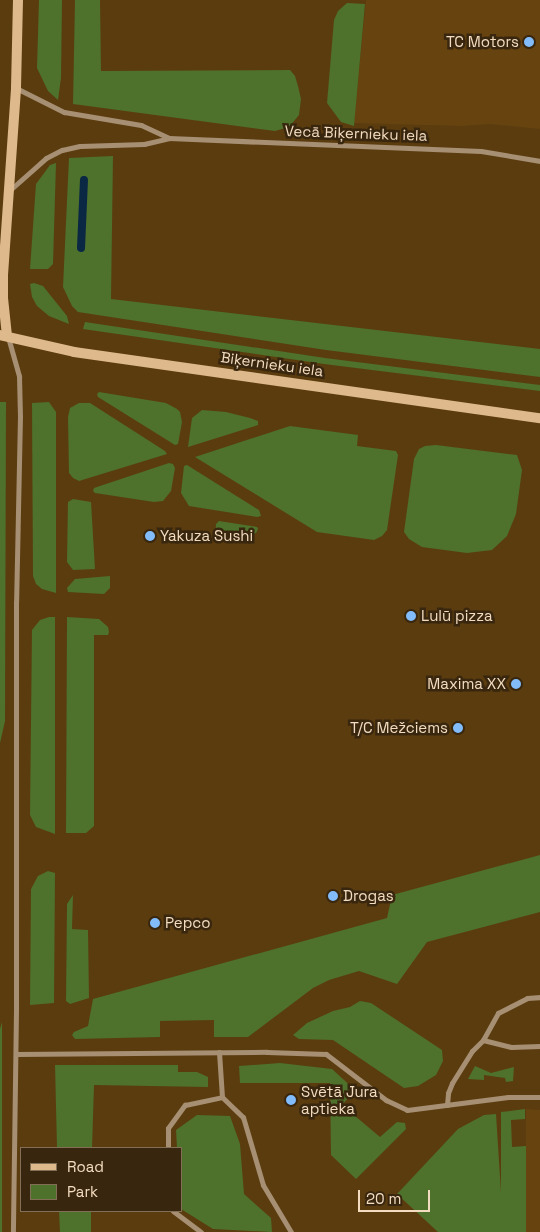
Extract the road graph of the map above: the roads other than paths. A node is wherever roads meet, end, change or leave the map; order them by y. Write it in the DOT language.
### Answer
graph roads {
  1 [pos="18,0"];
  2 [pos="16,88"];
  3 [pos="169,138"];
  4 [pos="540,161"];
  5 [pos="10,190"];
  6 [pos="4,335"];
  7 [pos="540,418"];
  8 [pos="540,996"];
  9 [pos="483,1040"];
  10 [pos="540,1046"];
  11 [pos="219,1052"];
  12 [pos="16,1054"];
  13 [pos="222,1097"];
  14 [pos="540,1097"];
  15 [pos="447,1105"];
  16 [pos="168,1147"];
  17 [pos="174,1212"];
  18 [pos="13,1232"];
  19 [pos="202,1232"];
  20 [pos="291,1232"];
  1 -- 2 [label="main road"];
  2 -- 3 [label="street, Vecā Biķernieku iela"];
  2 -- 5 [label="main road"];
  3 -- 4 [label="street, Vecā Biķernieku iela"];
  3 -- 5 [label="street, Vecā Biķernieku iela"];
  5 -- 6 [label="main road"];
  6 -- 7 [label="main road, Biķernieku iela"];
  6 -- 12 [label="street"];
  8 -- 9 [label="street"];
  9 -- 10 [label="street"];
  9 -- 15 [label="street"];
  11 -- 12 [label="street"];
  11 -- 13 [label="street"];
  11 -- 15 [label="street"];
  12 -- 18 [label="street"];
  13 -- 16 [label="street"];
  13 -- 20 [label="street"];
  14 -- 15 [label="street"];
  17 -- 19 [label="street"];
}
